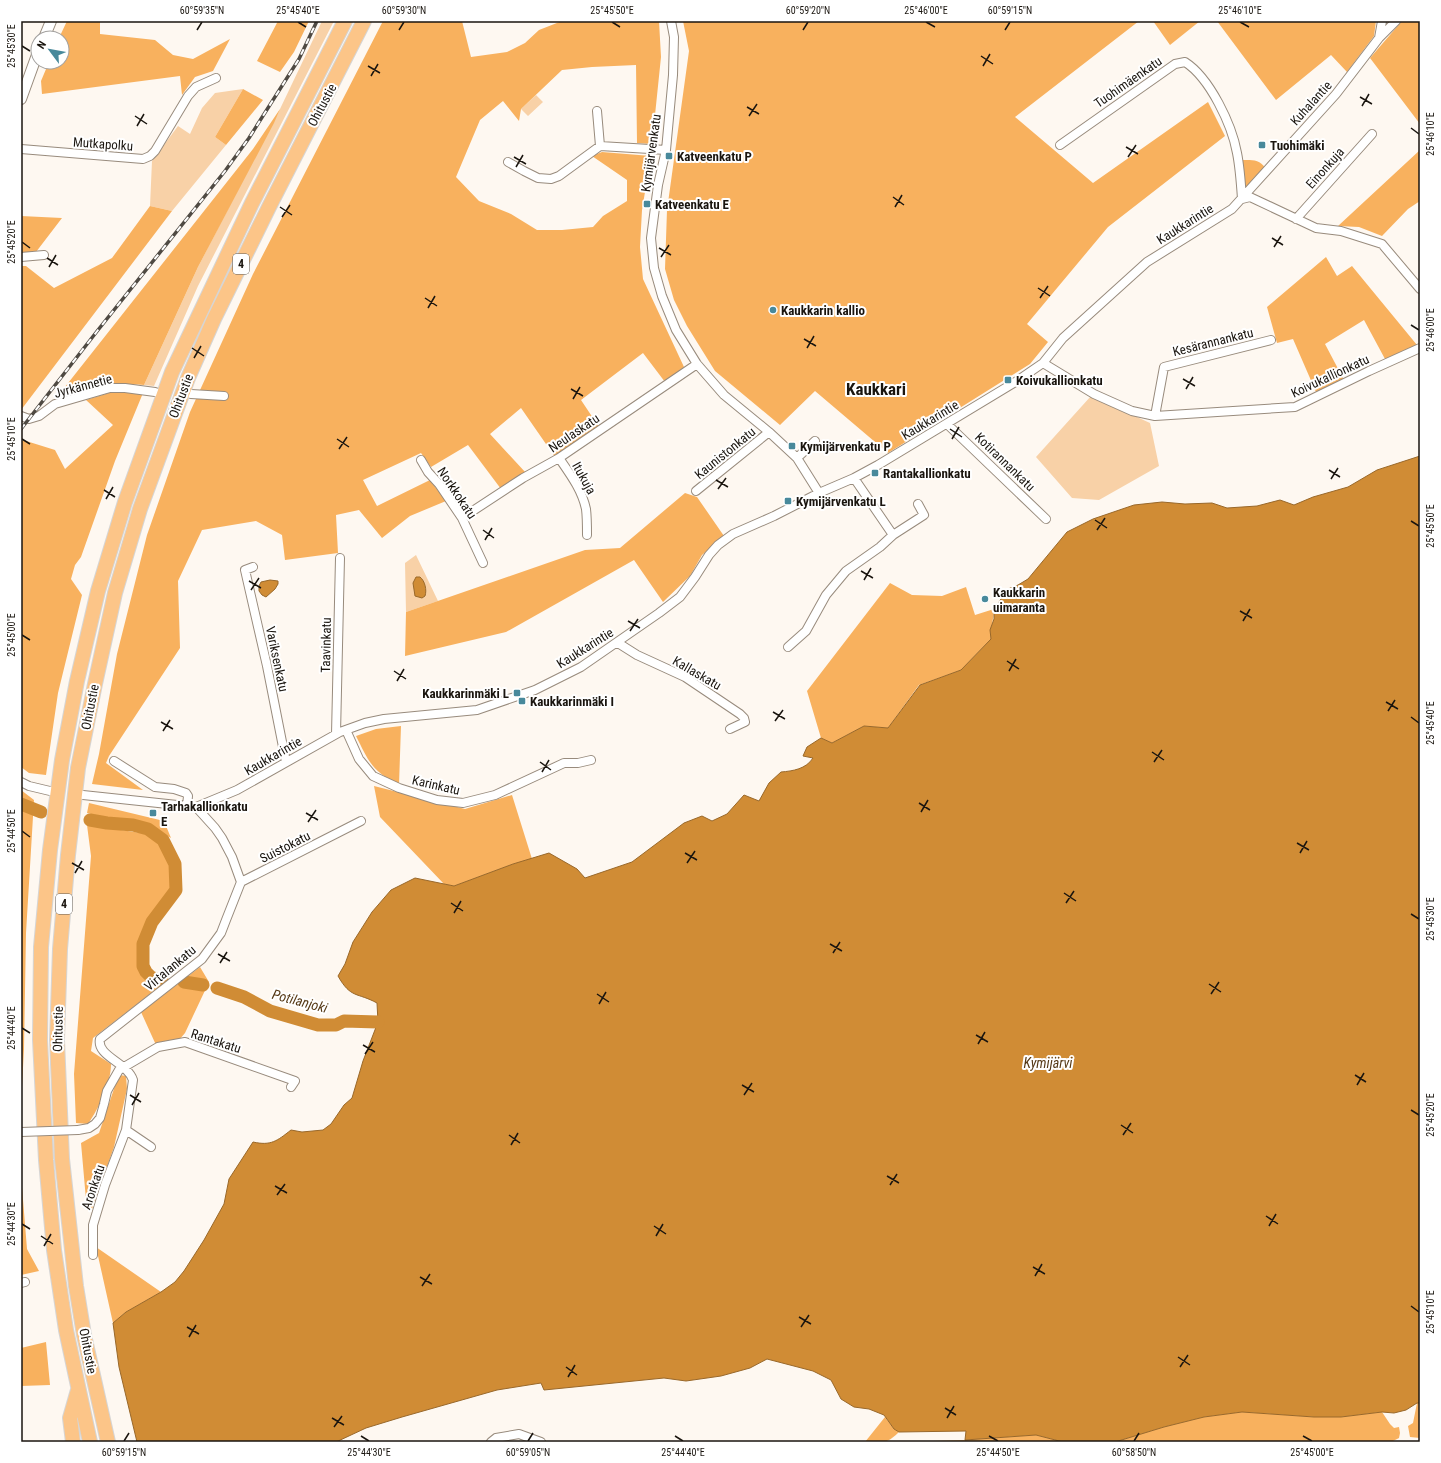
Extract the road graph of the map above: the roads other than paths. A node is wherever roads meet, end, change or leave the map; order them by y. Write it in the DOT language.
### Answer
graph roads {
  1 [pos="345,21"];
  2 [pos="364,21"];
  3 [pos="672,21"];
  4 [pos="1382,21"];
  5 [pos="1396,21"];
  6 [pos="1379,38"];
  7 [pos="31,70"];
  8 [pos="216,78"];
  9 [pos="21,99"];
  10 [pos="597,111"];
  11 [pos="1372,134"];
  12 [pos="1060,145"];
  13 [pos="600,146"];
  14 [pos="21,149"];
  15 [pos="666,150"];
  16 [pos="508,162"];
  17 [pos="1242,199"];
  18 [pos="1296,219"];
  19 [pos="44,255"];
  20 [pos="21,257"];
  21 [pos="1420,289"];
  22 [pos="1271,340"];
  23 [pos="1420,348"];
  24 [pos="1043,363"];
  25 [pos="697,364"];
  26 [pos="155,392"];
  27 [pos="191,394"];
  28 [pos="224,396"];
  29 [pos="21,416"];
  30 [pos="1154,416"];
  31 [pos="947,424"];
  32 [pos="769,432"];
  33 [pos="815,441"];
  34 [pos="559,458"];
  35 [pos="797,458"];
  36 [pos="421,460"];
  37 [pos="854,478"];
  38 [pos="696,491"];
  39 [pos="819,493"];
  40 [pos="918,504"];
  41 [pos="462,518"];
  42 [pos="1046,519"];
  43 [pos="587,535"];
  44 [pos="893,535"];
  45 [pos="340,558"];
  46 [pos="483,563"];
  47 [pos="253,567"];
  48 [pos="618,642"];
  49 [pos="788,647"];
  50 [pos="730,729"];
  51 [pos="346,730"];
  52 [pos="336,734"];
  53 [pos="591,760"];
  54 [pos="114,761"];
  55 [pos="286,762"];
  56 [pos="21,782"];
  57 [pos="50,791"];
  58 [pos="83,795"];
  59 [pos="187,806"];
  60 [pos="196,807"];
  61 [pos="361,821"];
  62 [pos="240,882"];
  63 [pos="124,1066"];
  64 [pos="291,1087"];
  65 [pos="126,1130"];
  66 [pos="21,1132"];
  67 [pos="151,1147"];
  68 [pos="93,1255"];
  69 [pos="78,1387"];
  70 [pos="73,1442"];
  71 [pos="90,1442"];
  72 [pos="108,1442"];
  73 [pos="491,1442"];
  74 [pos="541,1442"];
  1 -- 69 [label="highway, Ohitustie / 4"];
  2 -- 72 [label="highway, Ohitustie / 4"];
  3 -- 15 [label="street, Kymijärvenkatu"];
  4 -- 6 [label="street, Kuhalantie"];
  5 -- 6 [label="street, Kuhalantie"];
  6 -- 17 [label="street, Kuhalantie"];
  7 -- 9 [label="street"];
  8 -- 14 [label="street, Mutkapolku"];
  10 -- 13 [label="street"];
  11 -- 18 [label="street, Einonkuja"];
  12 -- 17 [label="street, Tuohimäenkatu"];
  13 -- 15 [label="street"];
  13 -- 16 [label="street"];
  15 -- 25 [label="street, Kymijärvenkatu"];
  17 -- 18 [label="street"];
  17 -- 24 [label="street, Kaukkarintie"];
  18 -- 21 [label="street"];
  19 -- 20 [label="street"];
  22 -- 30 [label="street, Kesärannankatu"];
  23 -- 30 [label="street, Koivukallionkatu"];
  24 -- 30 [label="street, Koivukallionkatu"];
  24 -- 31 [label="street, Kaukkarintie"];
  25 -- 32 [label="street, Kymijärvenkatu"];
  25 -- 34 [label="street, Neulaskatu"];
  26 -- 29 [label="street, Jyrkännetie"];
  27 -- 28 [label="street"];
  31 -- 37 [label="street, Kaukkarintie"];
  31 -- 42 [label="street, Kotirannankatu"];
  32 -- 35 [label="street, Kymijärvenkatu"];
  32 -- 38 [label="street, Kaunistonkatu"];
  33 -- 35 [label="street"];
  34 -- 41 [label="street, Neulaskatu"];
  34 -- 43 [label="street, Itukuja"];
  35 -- 39 [label="street, Kymijärvenkatu"];
  36 -- 41 [label="street, Norkkokatu"];
  37 -- 39 [label="street, Kaukkarintie"];
  37 -- 44 [label="street"];
  39 -- 48 [label="street, Kaukkarintie"];
  40 -- 44 [label="street"];
  41 -- 46 [label="street, Norkkokatu"];
  44 -- 49 [label="street"];
  45 -- 52 [label="street, Taavinkatu"];
  47 -- 55 [label="street, Variksenkatu"];
  48 -- 50 [label="street, Kallaskatu"];
  48 -- 51 [label="street, Kaukkarintie"];
  51 -- 52 [label="street, Kaukkarintie"];
  51 -- 53 [label="street, Karinkatu"];
  52 -- 55 [label="street, Kaukkarintie"];
  54 -- 59 [label="street"];
  55 -- 60 [label="street, Kaukkarintie"];
  56 -- 57 [label="street"];
  58 -- 59 [label="street, Kaukkarintie"];
  59 -- 60 [label="street, Kaukkarintie"];
  60 -- 62 [label="street"];
  61 -- 62 [label="street, Suistokatu"];
  62 -- 63 [label="street, Virtalankatu"];
  63 -- 64 [label="street, Rantakatu"];
  63 -- 65 [label="street, Aronkatu"];
  63 -- 66 [label="street, bridge"];
  65 -- 67 [label="street"];
  65 -- 68 [label="street, Aronkatu"];
  69 -- 70 [label="highway"];
  69 -- 71 [label="highway, Ohitustie / 4"];
  73 -- 74 [label="street"];
}
